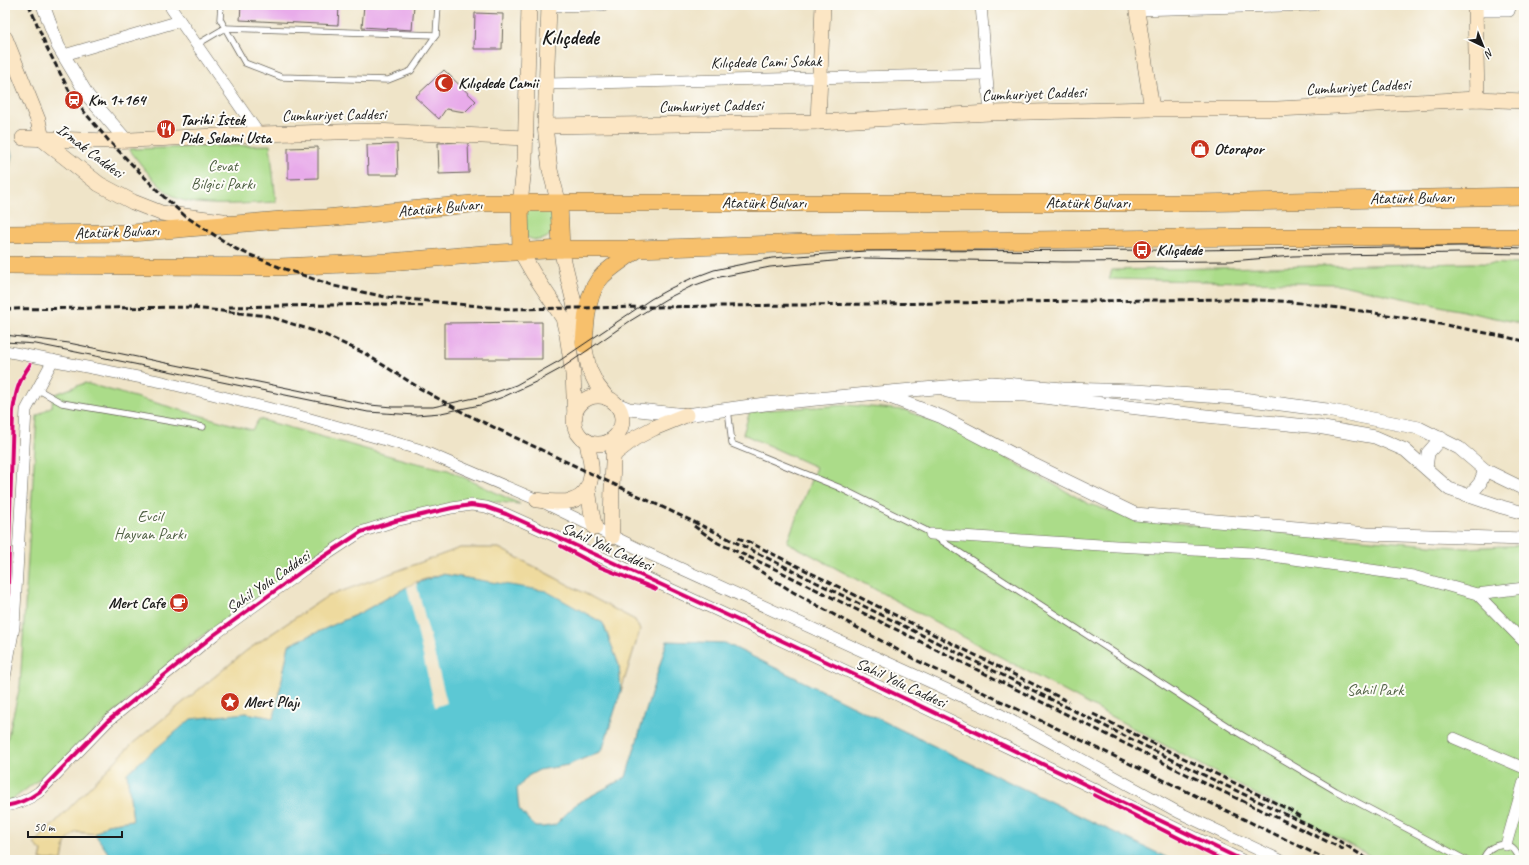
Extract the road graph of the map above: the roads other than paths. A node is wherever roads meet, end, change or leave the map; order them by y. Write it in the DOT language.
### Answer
graph roads {
  1 [pos="43,5"];
  2 [pos="170,5"];
  3 [pos="221,5"];
  4 [pos="438,5"];
  5 [pos="529,5"];
  6 [pos="603,5"];
  7 [pos="823,5"];
  8 [pos="982,5"];
  9 [pos="1314,5"];
  10 [pos="1510,5"];
  11 [pos="549,6"];
  12 [pos="1136,8"];
  13 [pos="1475,8"];
  14 [pos="180,21"];
  15 [pos="225,28"];
  16 [pos="436,35"];
  17 [pos="5,38"];
  18 [pos="196,44"];
  19 [pos="64,55"];
  20 [pos="986,74"];
  21 [pos="819,77"];
  22 [pos="546,84"];
  23 [pos="1477,99"];
  24 [pos="1524,101"];
  25 [pos="1152,109"];
  26 [pos="990,113"];
  27 [pos="818,122"];
  28 [pos="545,126"];
  29 [pos="259,134"];
  30 [pos="23,138"];
  31 [pos="526,138"];
  32 [pos="42,139"];
  33 [pos="126,140"];
  34 [pos="1524,196"];
  35 [pos="520,204"];
  36 [pos="559,204"];
  37 [pos="242,223"];
  38 [pos="10,234"];
  39 [pos="1524,237"];
  40 [pos="561,249"];
  41 [pos="638,249"];
  42 [pos="522,252"];
  43 [pos="9,265"];
  44 [pos="584,344"];
  45 [pos="5,351"];
  46 [pos="53,360"];
  47 [pos="939,389"];
  48 [pos="37,390"];
  49 [pos="878,393"];
  50 [pos="610,401"];
  51 [pos="728,408"];
  52 [pos="686,415"];
  53 [pos="575,417"];
  54 [pos="203,427"];
  55 [pos="614,438"];
  56 [pos="1441,438"];
  57 [pos="587,441"];
  58 [pos="613,455"];
  59 [pos="1426,468"];
  60 [pos="1485,470"];
  61 [pos="588,488"];
  62 [pos="1524,489"];
  63 [pos="1469,496"];
  64 [pos="537,500"];
  65 [pos="1524,513"];
  66 [pos="595,528"];
  67 [pos="931,534"];
  68 [pos="612,536"];
  69 [pos="1524,539"];
  70 [pos="1524,588"];
  71 [pos="1477,594"];
  72 [pos="1524,642"];
  73 [pos="5,677"];
  74 [pos="1454,738"];
  75 [pos="1524,768"];
  76 [pos="1524,781"];
  77 [pos="5,806"];
  78 [pos="1506,845"];
  79 [pos="1242,860"];
  80 [pos="1280,860"];
  81 [pos="1466,860"];
  82 [pos="1483,860"];
  83 [pos="1519,860"];
  1 -- 19 [label="street"];
  2 -- 14 [label="street"];
  3 -- 15 [label="lane"];
  4 -- 16 [label="lane"];
  5 -- 31 [label="main road"];
  6 -- 11 [label="street"];
  7 -- 21 [label="main road"];
  8 -- 20 [label="street"];
  9 -- 12 [label="street"];
  10 -- 13 [label="street"];
  11 -- 22 [label="main road"];
  12 -- 25 [label="main road"];
  13 -- 23 [label="main road"];
  14 -- 18 [label="street"];
  14 -- 19 [label="street"];
  15 -- 16 [label="lane"];
  15 -- 16 [label="lane"];
  15 -- 18 [label="lane"];
  17 -- 32 [label="main road, Irmak Caddesi"];
  18 -- 29 [label="street"];
  19 -- 33 [label="street"];
  20 -- 21 [label="street, Kılıçdede Cami Sokak"];
  20 -- 26 [label="street"];
  21 -- 22 [label="street, Kılıçdede Cami Sokak"];
  21 -- 27 [label="main road"];
  22 -- 28 [label="main road"];
  23 -- 24 [label="main road, Cumhuriyet Caddesi"];
  23 -- 25 [label="main road, Cumhuriyet Caddesi"];
  25 -- 26 [label="main road, Cumhuriyet Caddesi"];
  26 -- 27 [label="main road, Cumhuriyet Caddesi"];
  27 -- 28 [label="main road, Cumhuriyet Caddesi"];
  28 -- 36 [label="main road"];
  29 -- 31 [label="main road, Cumhuriyet Caddesi"];
  29 -- 33 [label="main road, Cumhuriyet Caddesi"];
  30 -- 32 [label="main road, Cumhuriyet Caddesi"];
  31 -- 35 [label="main road"];
  32 -- 33 [label="main road, Cumhuriyet Caddesi"];
  32 -- 37 [label="main road, Irmak Caddesi"];
  34 -- 36 [label="main road, Atatürk Bulvarı"];
  35 -- 36 [label="main road, Atatürk Bulvarı"];
  35 -- 37 [label="main road, Atatürk Bulvarı"];
  35 -- 42 [label="main road"];
  36 -- 40 [label="main road"];
  37 -- 38 [label="main road, Atatürk Bulvarı"];
  39 -- 41 [label="main road, Atatürk Bulvarı"];
  40 -- 41 [label="main road, Atatürk Bulvarı"];
  40 -- 42 [label="main road, Atatürk Bulvarı"];
  40 -- 44 [label="main road"];
  41 -- 44 [label="main road"];
  42 -- 43 [label="main road, Atatürk Bulvarı"];
  42 -- 53 [label="main road"];
  44 -- 50 [label="main road"];
  45 -- 46 [label="street"];
  46 -- 48 [label="street"];
  46 -- 64 [label="street"];
  47 -- 49 [label="street"];
  47 -- 56 [label="street"];
  47 -- 59 [label="street"];
  48 -- 54 [label="lane"];
  48 -- 73 [label="street"];
  49 -- 51 [label="street"];
  49 -- 69 [label="street"];
  50 -- 52 [label="street"];
  50 -- 53 [label="main road"];
  50 -- 55 [label="main road"];
  51 -- 52 [label="street"];
  51 -- 67 [label="lane"];
  52 -- 58 [label="main road"];
  53 -- 57 [label="main road"];
  55 -- 57 [label="main road"];
  55 -- 58 [label="main road"];
  56 -- 59 [label="street"];
  56 -- 60 [label="street"];
  57 -- 61 [label="main road"];
  58 -- 68 [label="main road"];
  59 -- 63 [label="street"];
  60 -- 62 [label="street"];
  60 -- 63 [label="street"];
  61 -- 64 [label="main road"];
  61 -- 66 [label="main road"];
  63 -- 65 [label="street"];
  64 -- 66 [label="street"];
  66 -- 68 [label="street"];
  67 -- 71 [label="street"];
  67 -- 81 [label="lane"];
  68 -- 80 [label="street"];
  70 -- 71 [label="street"];
  71 -- 72 [label="street"];
  74 -- 75 [label="street"];
  76 -- 78 [label="street"];
  77 -- 79 [label="street, Sahil Yolu Caddesi"];
  78 -- 82 [label="lane"];
  78 -- 83 [label="lane"];
}
